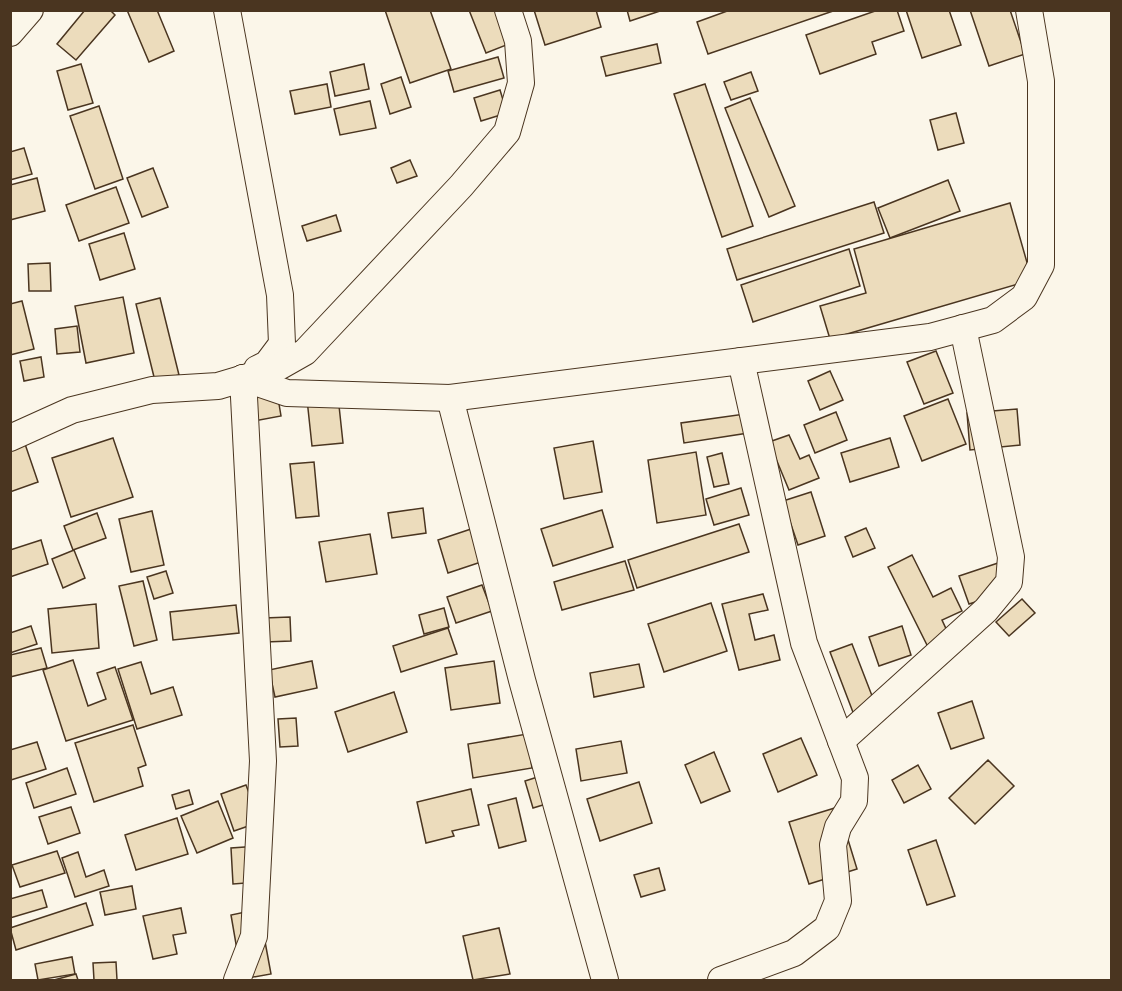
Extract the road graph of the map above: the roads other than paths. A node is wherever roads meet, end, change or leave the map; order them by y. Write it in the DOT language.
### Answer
graph roads {
  1 [pos="30,10"];
  2 [pos="227,10"];
  3 [pos="508,10"];
  4 [pos="1029,10"];
  5 [pos="10,33"];
  6 [pos="963,328"];
  7 [pos="741,361"];
  8 [pos="243,378"];
  9 [pos="450,398"];
  10 [pos="10,438"];
  11 [pos="841,741"];
  12 [pos="237,981"];
  13 [pos="605,981"];
  14 [pos="721,981"];
  1 -- 5 [label="street"];
  2 -- 8 [label="street"];
  3 -- 8 [label="street"];
  4 -- 6 [label="street"];
  6 -- 7 [label="street"];
  6 -- 11 [label="street"];
  7 -- 9 [label="street"];
  7 -- 11 [label="street"];
  8 -- 9 [label="street"];
  8 -- 10 [label="street"];
  8 -- 12 [label="street"];
  9 -- 13 [label="street"];
  11 -- 14 [label="street"];
}
